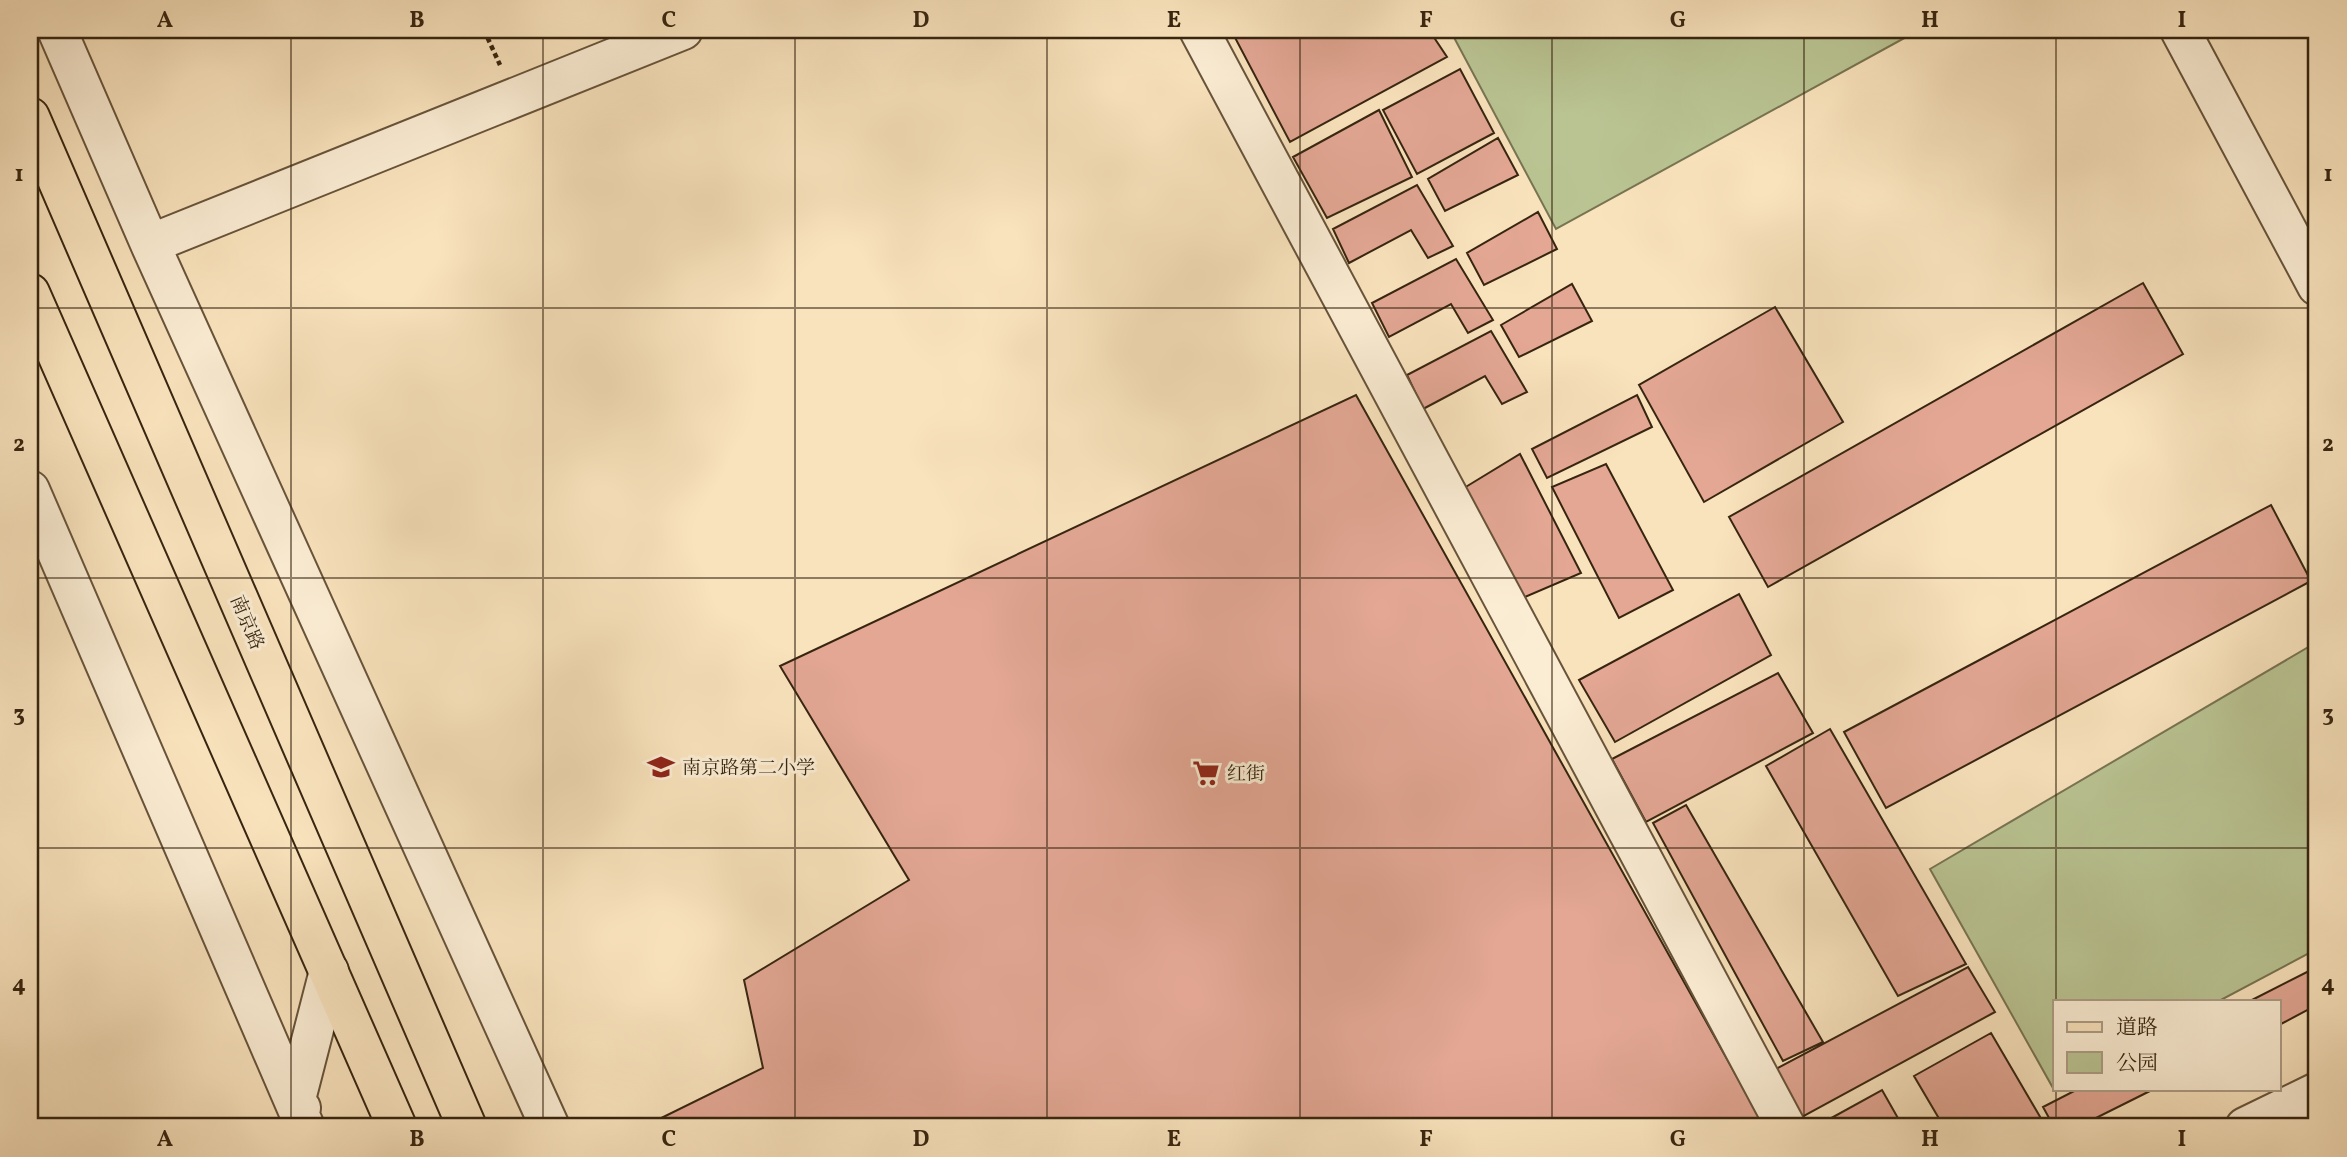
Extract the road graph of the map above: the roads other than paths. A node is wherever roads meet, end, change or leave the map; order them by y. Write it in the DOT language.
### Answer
graph roads {
  1 [pos="57,30"];
  2 [pos="682,30"];
  3 [pos="1199,30"];
  4 [pos="2180,30"];
  5 [pos="30,117"];
  6 [pos="150,244"];
  7 [pos="2317,286"];
  8 [pos="30,293"];
  9 [pos="30,490"];
  10 [pos="329,971"];
  11 [pos="2317,1091"];
  12 [pos="300,1115"];
  13 [pos="473,1121"];
  14 [pos="327,1127"];
  15 [pos="397,1127"];
  16 [pos="550,1127"];
  17 [pos="1786,1127"];
  18 [pos="2245,1127"];
  1 -- 6 [label="street"];
  2 -- 6 [label="street"];
  3 -- 17 [label="street"];
  4 -- 7 [label="street"];
  5 -- 13 [label="main road, 南京路"];
  6 -- 16 [label="street"];
  8 -- 10 [label="main road"];
  9 -- 12 [label="street"];
  10 -- 12 [label="street"];
  10 -- 15 [label="main road"];
  11 -- 18 [label="street"];
  12 -- 14 [label="street"];
}
